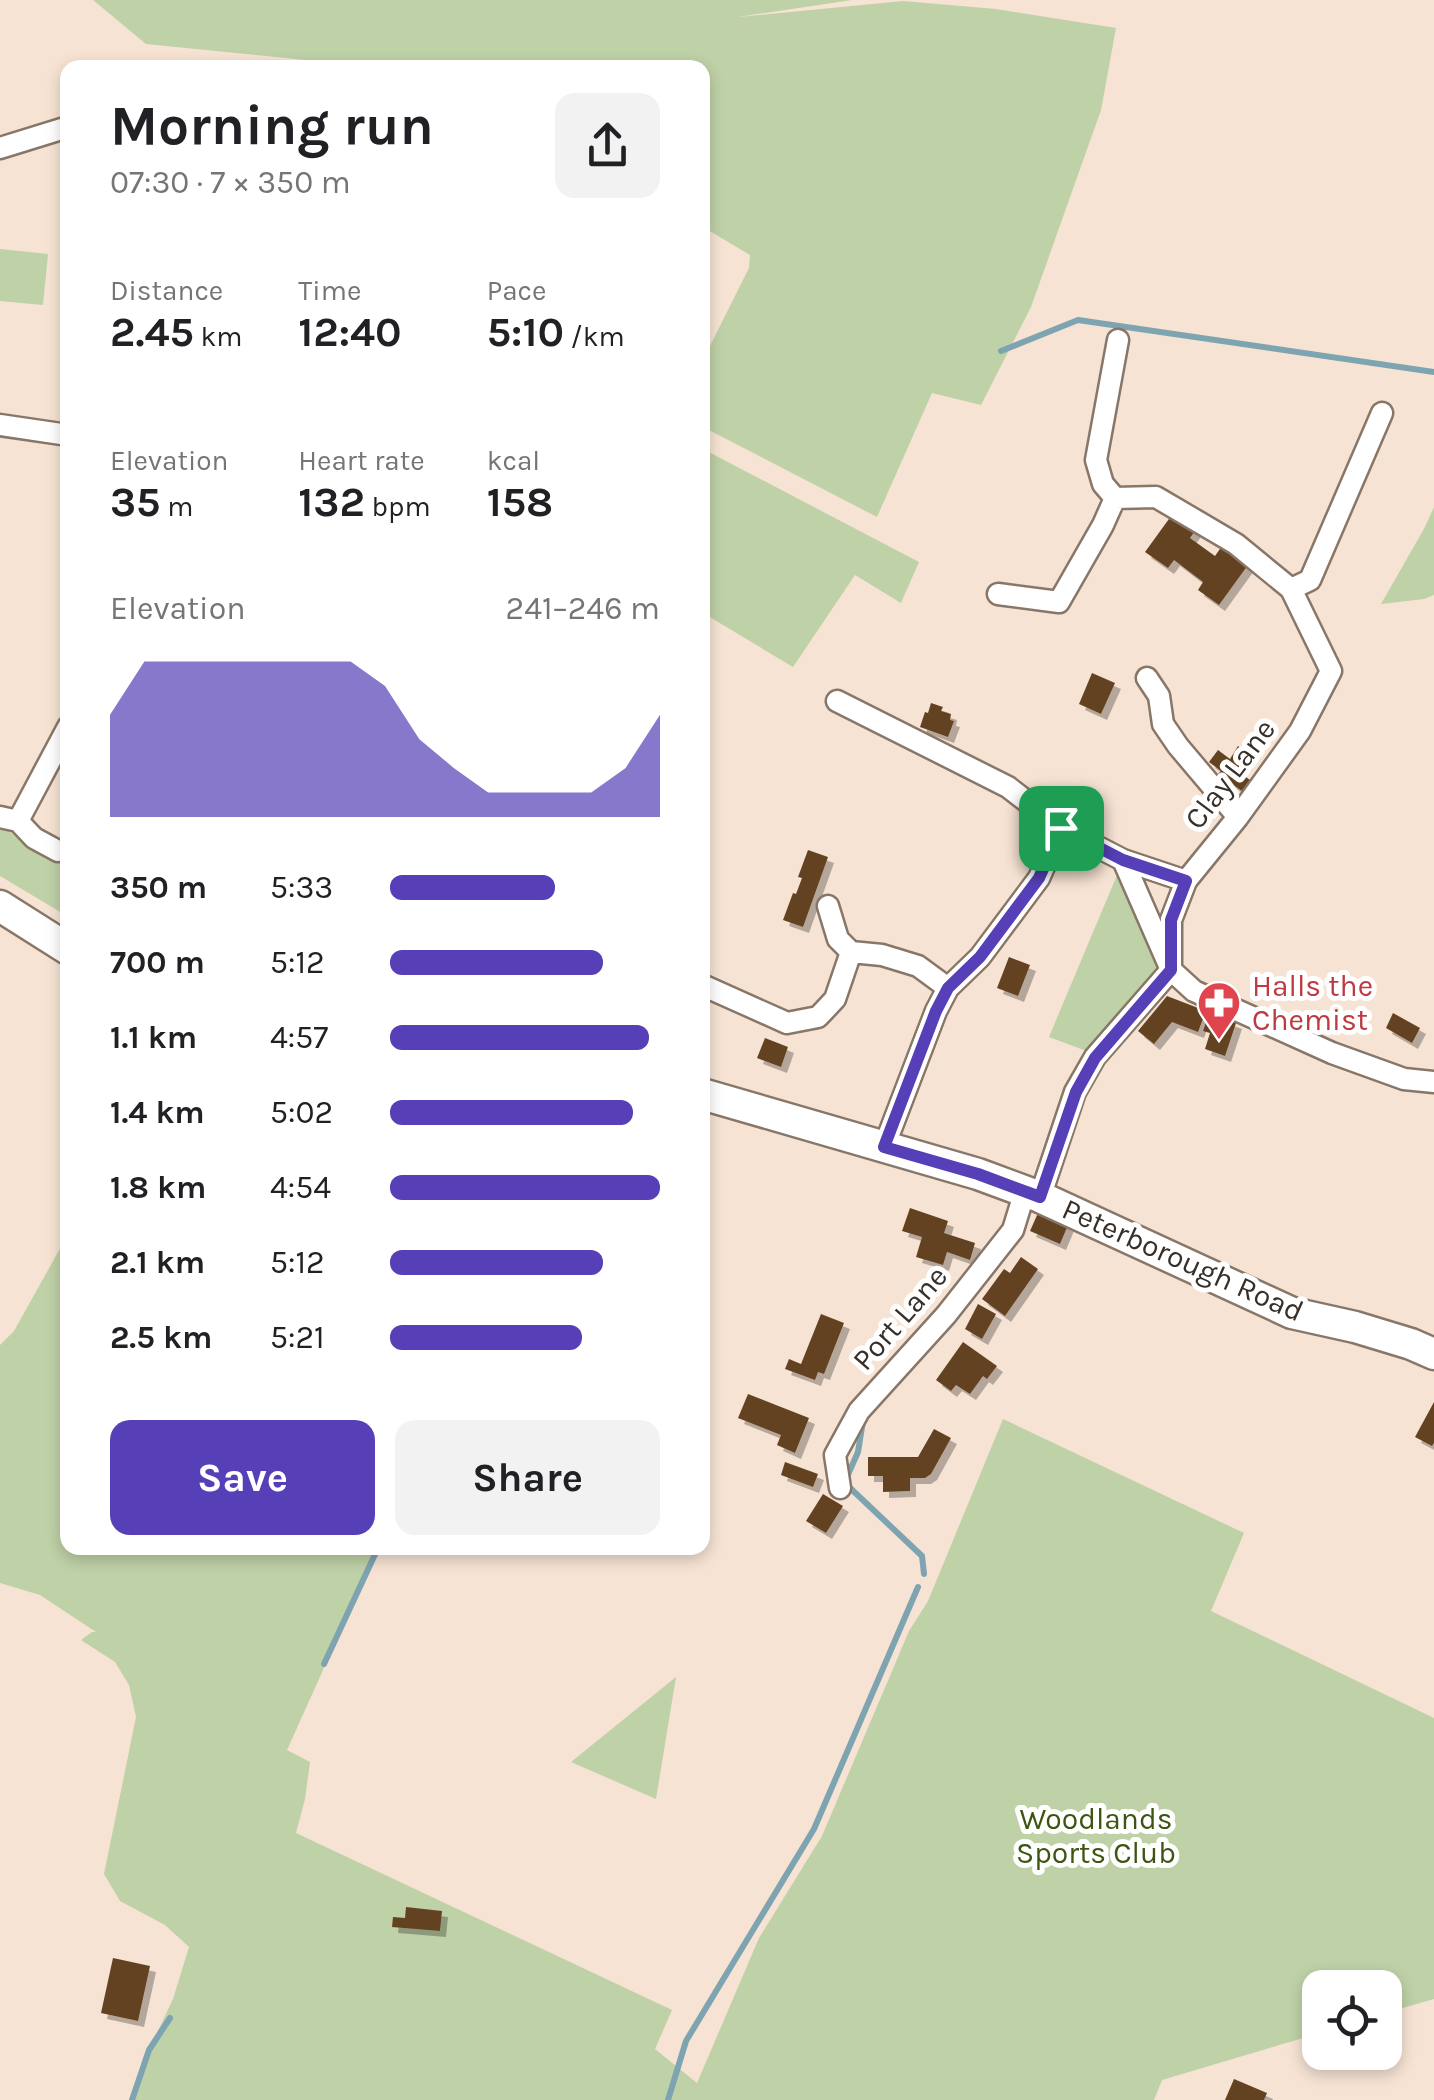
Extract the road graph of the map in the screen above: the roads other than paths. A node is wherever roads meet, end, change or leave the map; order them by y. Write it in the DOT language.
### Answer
graph roads {
  1 [pos="60,130"];
  2 [pos="0,148"];
  3 [pos="1118,340"];
  4 [pos="1382,413"];
  5 [pos="0,424"];
  6 [pos="60,433"];
  7 [pos="1115,498"];
  8 [pos="1291,589"];
  9 [pos="998,594"];
  10 [pos="1147,678"];
  11 [pos="837,701"];
  12 [pos="60,739"];
  13 [pos="1238,817"];
  14 [pos="9,819"];
  15 [pos="1061,828"];
  16 [pos="58,851"];
  17 [pos="1123,860"];
  18 [pos="1186,881"];
  19 [pos="0,906"];
  20 [pos="828,906"];
  21 [pos="60,944"];
  22 [pos="851,952"];
  23 [pos="1171,970"];
  24 [pos="948,988"];
  25 [pos="710,989"];
  26 [pos="1434,1082"];
  27 [pos="710,1096"];
  28 [pos="884,1147"];
  29 [pos="1032,1194"];
  30 [pos="1434,1354"];
  31 [pos="840,1488"];
  1 -- 2 [label="street"];
  3 -- 7 [label="street"];
  4 -- 8 [label="street"];
  5 -- 6 [label="street"];
  7 -- 8 [label="street"];
  7 -- 9 [label="street"];
  8 -- 13 [label="street, Clay Lane"];
  10 -- 13 [label="street"];
  11 -- 15 [label="street"];
  12 -- 14 [label="street"];
  13 -- 18 [label="street, Clay Lane"];
  14 -- 16 [label="street"];
  15 -- 17 [label="street"];
  15 -- 24 [label="street"];
  17 -- 18 [label="street"];
  17 -- 23 [label="street"];
  18 -- 23 [label="street, Clay Lane"];
  19 -- 21 [label="street"];
  20 -- 22 [label="street"];
  22 -- 24 [label="street"];
  22 -- 25 [label="street"];
  23 -- 26 [label="street"];
  23 -- 29 [label="street, Port Lane"];
  24 -- 28 [label="street"];
  27 -- 28 [label="street, Peterborough Road"];
  28 -- 29 [label="street, Peterborough Road"];
  29 -- 30 [label="street, Peterborough Road"];
  29 -- 31 [label="street, Port Lane"];
}
